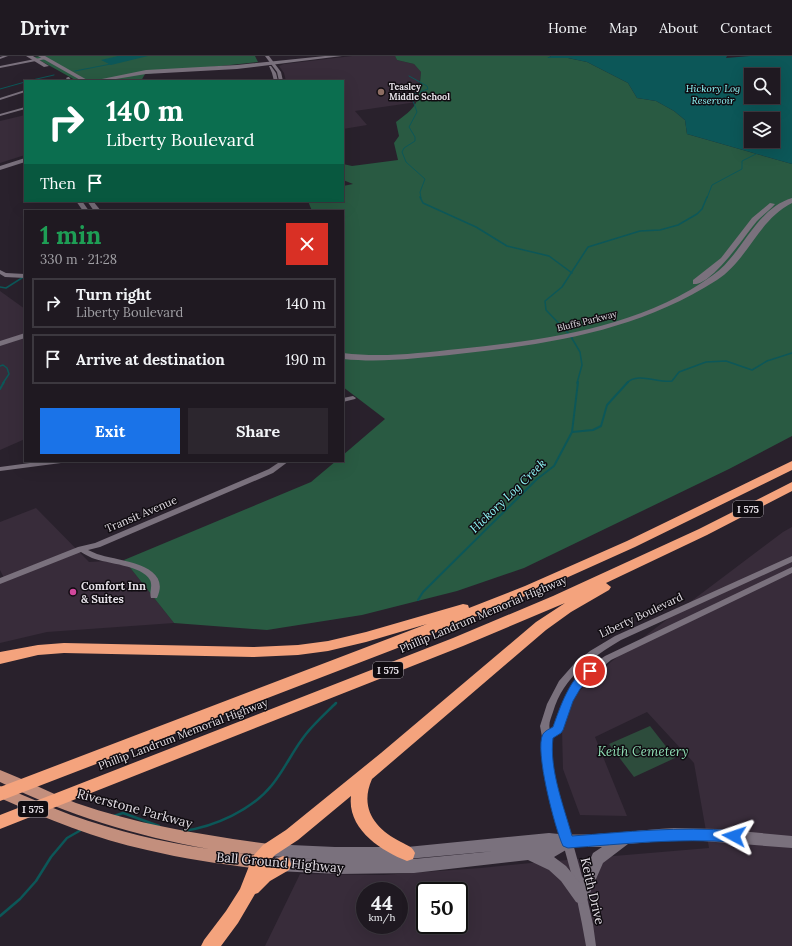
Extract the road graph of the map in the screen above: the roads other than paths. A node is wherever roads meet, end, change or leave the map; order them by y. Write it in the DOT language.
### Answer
graph roads {
  1 [pos="6,56"];
  2 [pos="29,56"];
  3 [pos="320,56"];
  4 [pos="338,56"];
  5 [pos="43,57"];
  6 [pos="0,58"];
  7 [pos="36,60"];
  8 [pos="269,61"];
  9 [pos="0,67"];
  10 [pos="75,75"];
  11 [pos="105,78"];
  12 [pos="70,80"];
  13 [pos="84,80"];
  14 [pos="92,80"];
  15 [pos="98,80"];
  16 [pos="101,80"];
  17 [pos="276,80"];
  18 [pos="281,80"];
  19 [pos="24,91"];
  20 [pos="0,99"];
  21 [pos="24,108"];
  22 [pos="0,115"];
  23 [pos="24,155"];
  24 [pos="24,161"];
  25 [pos="0,162"];
  26 [pos="0,168"];
  27 [pos="792,195"];
  28 [pos="792,200"];
  29 [pos="79,202"];
  30 [pos="91,202"];
  31 [pos="85,210"];
  32 [pos="97,210"];
  33 [pos="746,231"];
  34 [pos="755,234"];
  35 [pos="0,272"];
  36 [pos="24,276"];
  37 [pos="3,277"];
  38 [pos="24,335"];
  39 [pos="0,344"];
  40 [pos="344,350"];
  41 [pos="450,350"];
  42 [pos="344,356"];
  43 [pos="353,398"];
  44 [pos="344,400"];
  45 [pos="53,462"];
  46 [pos="284,462"];
  47 [pos="792,465"];
  48 [pos="0,469"];
  49 [pos="792,486"];
  50 [pos="703,532"];
  51 [pos="81,549"];
  52 [pos="792,559"];
  53 [pos="792,570"];
  54 [pos="0,581"];
  55 [pos="530,589"];
  56 [pos="154,596"];
  57 [pos="0,658"];
  58 [pos="548,736"];
  59 [pos="369,771"];
  60 [pos="0,776"];
  61 [pos="0,793"];
  62 [pos="0,822"];
  63 [pos="626,838"];
  64 [pos="568,842"];
  65 [pos="792,842"];
  66 [pos="407,853"];
  67 [pos="526,854"];
  68 [pos="264,856"];
  69 [pos="283,864"];
  70 [pos="246,894"];
  71 [pos="581,897"];
  72 [pos="210,946"];
  73 [pos="590,946"];
  1 -- 6 [label="street"];
  2 -- 7 [label="main road"];
  3 -- 8 [label="main road"];
  4 -- 8 [label="main road"];
  5 -- 7 [label="street"];
  5 -- 10 [label="main road"];
  7 -- 9 [label="street"];
  7 -- 12 [label="main road"];
  8 -- 11 [label="main road"];
  8 -- 11 [label="main road"];
  8 -- 17 [label="street"];
  8 -- 18 [label="street"];
  10 -- 11 [label="main road"];
  10 -- 13 [label="main road"];
  11 -- 14 [label="main road"];
  11 -- 15 [label="main road"];
  11 -- 16 [label="main road"];
  19 -- 20 [label="street"];
  21 -- 22 [label="street"];
  23 -- 25 [label="main road"];
  24 -- 26 [label="main road"];
  27 -- 33 [label="main road, Bluffs Parkway"];
  28 -- 34 [label="main road, Bluffs Parkway"];
  29 -- 31 [label="main road"];
  30 -- 32 [label="main road"];
  33 -- 34 [label="main road"];
  33 -- 41 [label="main road, Bluffs Parkway"];
  34 -- 41 [label="main road, Bluffs Parkway"];
  35 -- 37 [label="street"];
  36 -- 37 [label="street"];
  38 -- 39 [label="main road"];
  40 -- 41 [label="main road, Bluffs Parkway"];
  41 -- 42 [label="main road, Bluffs Parkway"];
  43 -- 44 [label="street"];
  45 -- 48 [label="street"];
  46 -- 51 [label="street, Transit Avenue"];
  47 -- 55 [label="highway, Phillip Landrum Memorial Highway / I 575"];
  49 -- 50 [label="highway, Phillip Landrum Memorial Highway / I 575"];
  50 -- 59 [label="highway"];
  50 -- 62 [label="highway, Phillip Landrum Memorial Highway / I 575"];
  51 -- 54 [label="street, Transit Avenue"];
  51 -- 56 [label="street"];
  52 -- 58 [label="street, Liberty Boulevard"];
  53 -- 58 [label="street"];
  55 -- 57 [label="highway"];
  55 -- 61 [label="highway, Phillip Landrum Memorial Highway / I 575"];
  58 -- 64 [label="street, Liberty Boulevard"];
  59 -- 66 [label="highway"];
  59 -- 68 [label="highway"];
  60 -- 68 [label="main road, Riverstone Parkway"];
  61 -- 68 [label="main road, Ball Ground Highway"];
  63 -- 64 [label="main road, Ball Ground Highway"];
  63 -- 65 [label="main road, Ball Ground Highway"];
  63 -- 71 [label="main road"];
  64 -- 66 [label="main road, Ball Ground Highway"];
  64 -- 67 [label="main road, Ball Ground Highway"];
  64 -- 71 [label="street, Keith Drive"];
  66 -- 68 [label="main road, Ball Ground Highway"];
  67 -- 69 [label="main road, Ball Ground Highway"];
  67 -- 71 [label="main road"];
  68 -- 69 [label="main road, Ball Ground Highway"];
  68 -- 70 [label="highway"];
  69 -- 70 [label="highway"];
  70 -- 72 [label="highway"];
  71 -- 73 [label="street, Keith Drive"];
}
